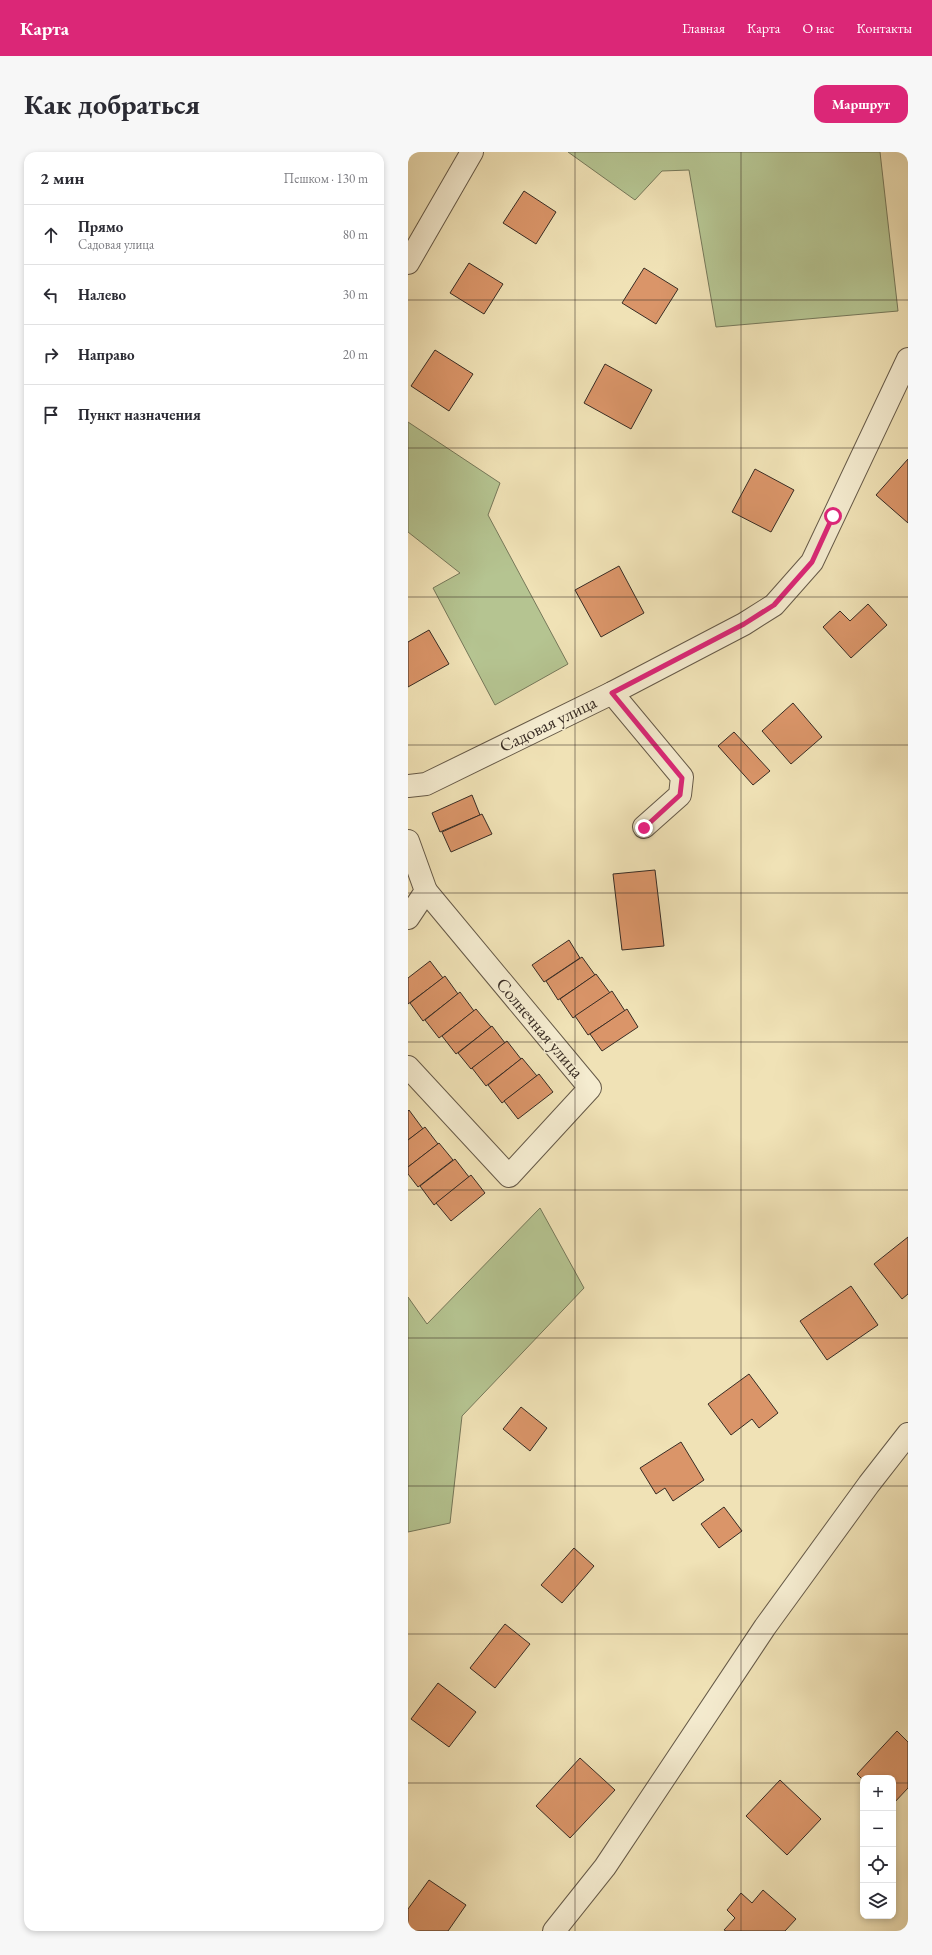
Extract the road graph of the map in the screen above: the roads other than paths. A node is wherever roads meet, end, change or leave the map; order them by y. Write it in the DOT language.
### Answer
graph roads {
  1 [pos="472,152"];
  2 [pos="408,264"];
  3 [pos="908,359"];
  4 [pos="612,693"];
  5 [pos="408,786"];
  6 [pos="644,828"];
  7 [pos="408,841"];
  8 [pos="426,891"];
  9 [pos="408,918"];
  10 [pos="408,1067"];
  11 [pos="908,1434"];
  12 [pos="554,1931"];
  1 -- 2 [label="street"];
  3 -- 4 [label="street, Садовая улица"];
  4 -- 5 [label="street, Садовая улица"];
  4 -- 6 [label="street"];
  7 -- 8 [label="street, Солнечная улица"];
  8 -- 9 [label="street"];
  8 -- 10 [label="street, Солнечная улица"];
  11 -- 12 [label="street"];
}
